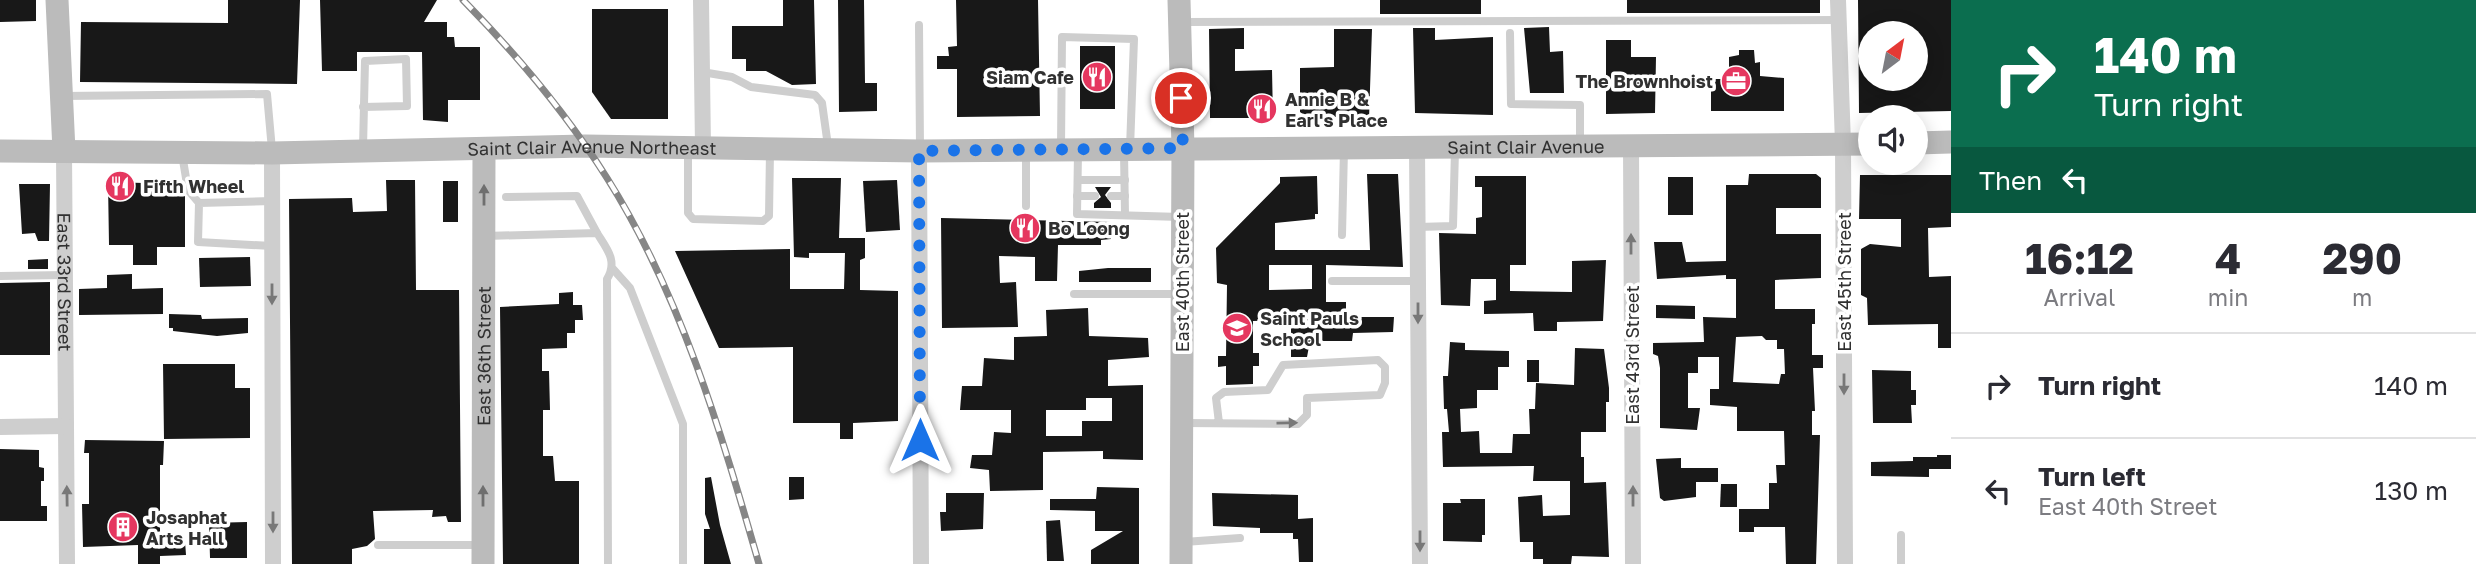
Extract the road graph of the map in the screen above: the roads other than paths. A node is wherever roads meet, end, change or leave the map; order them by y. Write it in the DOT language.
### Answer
graph roads {
  1 [pos="57,0"];
  2 [pos="701,0"];
  3 [pos="1838,0"];
  4 [pos="1179,11"];
  5 [pos="1838,20"];
  6 [pos="919,25"];
  7 [pos="1510,33"];
  8 [pos="702,72"];
  9 [pos="61,96"];
  10 [pos="363,107"];
  11 [pos="1951,142"];
  12 [pos="1928,143"];
  13 [pos="1843,144"];
  14 [pos="1858,144"];
  15 [pos="1345,146"];
  16 [pos="1580,146"];
  17 [pos="1631,146"];
  18 [pos="695,147"];
  19 [pos="1417,147"];
  20 [pos="1455,147"];
  21 [pos="770,148"];
  22 [pos="1183,148"];
  23 [pos="484,149"];
  24 [pos="828,149"];
  25 [pos="1127,149"];
  26 [pos="1026,150"];
  27 [pos="1069,150"];
  28 [pos="0,151"];
  29 [pos="64,151"];
  30 [pos="363,151"];
  31 [pos="920,151"];
  32 [pos="182,152"];
  33 [pos="272,153"];
  34 [pos="1078,180"];
  35 [pos="1125,180"];
  36 [pos="1077,196"];
  37 [pos="1094,196"];
  38 [pos="1111,196"];
  39 [pos="1125,196"];
  40 [pos="506,197"];
  41 [pos="272,201"];
  42 [pos="199,203"];
  43 [pos="1026,206"];
  44 [pos="1125,215"];
  45 [pos="1182,217"];
  46 [pos="1418,227"];
  47 [pos="597,233"];
  48 [pos="1342,235"];
  49 [pos="484,236"];
  50 [pos="272,246"];
  51 [pos="613,269"];
  52 [pos="66,275"];
  53 [pos="0,276"];
  54 [pos="1332,281"];
  55 [pos="1418,281"];
  56 [pos="1182,294"];
  57 [pos="1074,295"];
  58 [pos="1182,423"];
  59 [pos="1219,423"];
  60 [pos="66,426"];
  61 [pos="0,427"];
  62 [pos="1902,535"];
  63 [pos="1240,538"];
  64 [pos="378,545"];
  65 [pos="1181,553"];
  66 [pos="483,554"];
  67 [pos="67,564"];
  68 [pos="273,564"];
  69 [pos="608,564"];
  70 [pos="683,564"];
  71 [pos="921,564"];
  72 [pos="1420,564"];
  73 [pos="1633,564"];
  74 [pos="1845,564"];
  75 [pos="1901,564"];
  1 -- 9 [label="main road, East 33rd Street"];
  2 -- 8 [label="street"];
  3 -- 5 [label="street, East 45th Street"];
  4 -- 5 [label="lane"];
  4 -- 22 [label="main road, East 40th Street"];
  5 -- 13 [label="street, East 45th Street"];
  6 -- 31 [label="lane"];
  7 -- 16 [label="lane"];
  8 -- 18 [label="street"];
  8 -- 24 [label="lane"];
  9 -- 29 [label="main road, East 33rd Street"];
  9 -- 33 [label="lane"];
  10 -- 10 [label="lane"];
  10 -- 30 [label="lane"];
  11 -- 12 [label="main road"];
  13 -- 14 [label="main road, Saint Clair Avenue"];
  13 -- 17 [label="main road, Saint Clair Avenue"];
  13 -- 74 [label="street, East 45th Street, one-way"];
  15 -- 19 [label="main road, Saint Clair Avenue"];
  15 -- 22 [label="main road, Saint Clair Avenue"];
  15 -- 48 [label="lane"];
  16 -- 17 [label="main road, Saint Clair Avenue"];
  16 -- 20 [label="main road, Saint Clair Avenue"];
  73 -- 17 [label="street, East 43rd Street, one-way"];
  18 -- 21 [label="main road, Saint Clair Avenue Northeast"];
  18 -- 21 [label="lane"];
  18 -- 23 [label="main road, Saint Clair Avenue Northeast"];
  19 -- 20 [label="main road, Saint Clair Avenue"];
  19 -- 46 [label="street"];
  20 -- 46 [label="lane"];
  21 -- 24 [label="main road, Saint Clair Avenue Northeast"];
  22 -- 25 [label="main road, Saint Clair Avenue Northeast"];
  22 -- 45 [label="main road, East 40th Street"];
  23 -- 30 [label="main road, Saint Clair Avenue Northeast"];
  49 -- 23 [label="main road, East 36th Street, one-way"];
  24 -- 31 [label="main road, Saint Clair Avenue Northeast"];
  25 -- 27 [label="main road, Saint Clair Avenue Northeast"];
  25 -- 27 [label="lane"];
  25 -- 35 [label="lane"];
  26 -- 27 [label="main road, Saint Clair Avenue Northeast"];
  26 -- 31 [label="main road, Saint Clair Avenue Northeast"];
  26 -- 43 [label="lane"];
  27 -- 34 [label="lane"];
  28 -- 29 [label="main road, Saint Clair Avenue Northeast"];
  29 -- 32 [label="main road, Saint Clair Avenue Northeast"];
  29 -- 52 [label="street, East 33rd Street"];
  30 -- 33 [label="main road, Saint Clair Avenue Northeast"];
  31 -- 71 [label="street"];
  32 -- 33 [label="main road, Saint Clair Avenue Northeast"];
  32 -- 42 [label="lane"];
  33 -- 41 [label="street"];
  34 -- 35 [label="lane"];
  34 -- 36 [label="lane"];
  35 -- 39 [label="lane"];
  36 -- 37 [label="lane"];
  36 -- 44 [label="lane"];
  38 -- 39 [label="lane"];
  39 -- 44 [label="lane"];
  40 -- 47 [label="lane"];
  41 -- 42 [label="lane"];
  41 -- 50 [label="street"];
  42 -- 50 [label="lane"];
  44 -- 45 [label="lane"];
  45 -- 56 [label="main road, East 40th Street"];
  46 -- 55 [label="street"];
  47 -- 49 [label="lane"];
  47 -- 51 [label="lane"];
  66 -- 49 [label="main road, East 36th Street, one-way"];
  50 -- 68 [label="street, one-way"];
  51 -- 69 [label="lane"];
  51 -- 70 [label="lane"];
  52 -- 53 [label="lane"];
  52 -- 60 [label="street, East 33rd Street"];
  54 -- 55 [label="lane"];
  55 -- 72 [label="street, one-way"];
  56 -- 57 [label="lane"];
  56 -- 58 [label="main road, East 40th Street"];
  58 -- 59 [label="lane"];
  58 -- 65 [label="main road, East 40th Street"];
  59 -- 59 [label="lane, one-way"];
  60 -- 61 [label="street"];
  67 -- 60 [label="street, East 33rd Street, one-way"];
  62 -- 75 [label="lane"];
  63 -- 65 [label="lane"];
  64 -- 66 [label="lane"];
}
